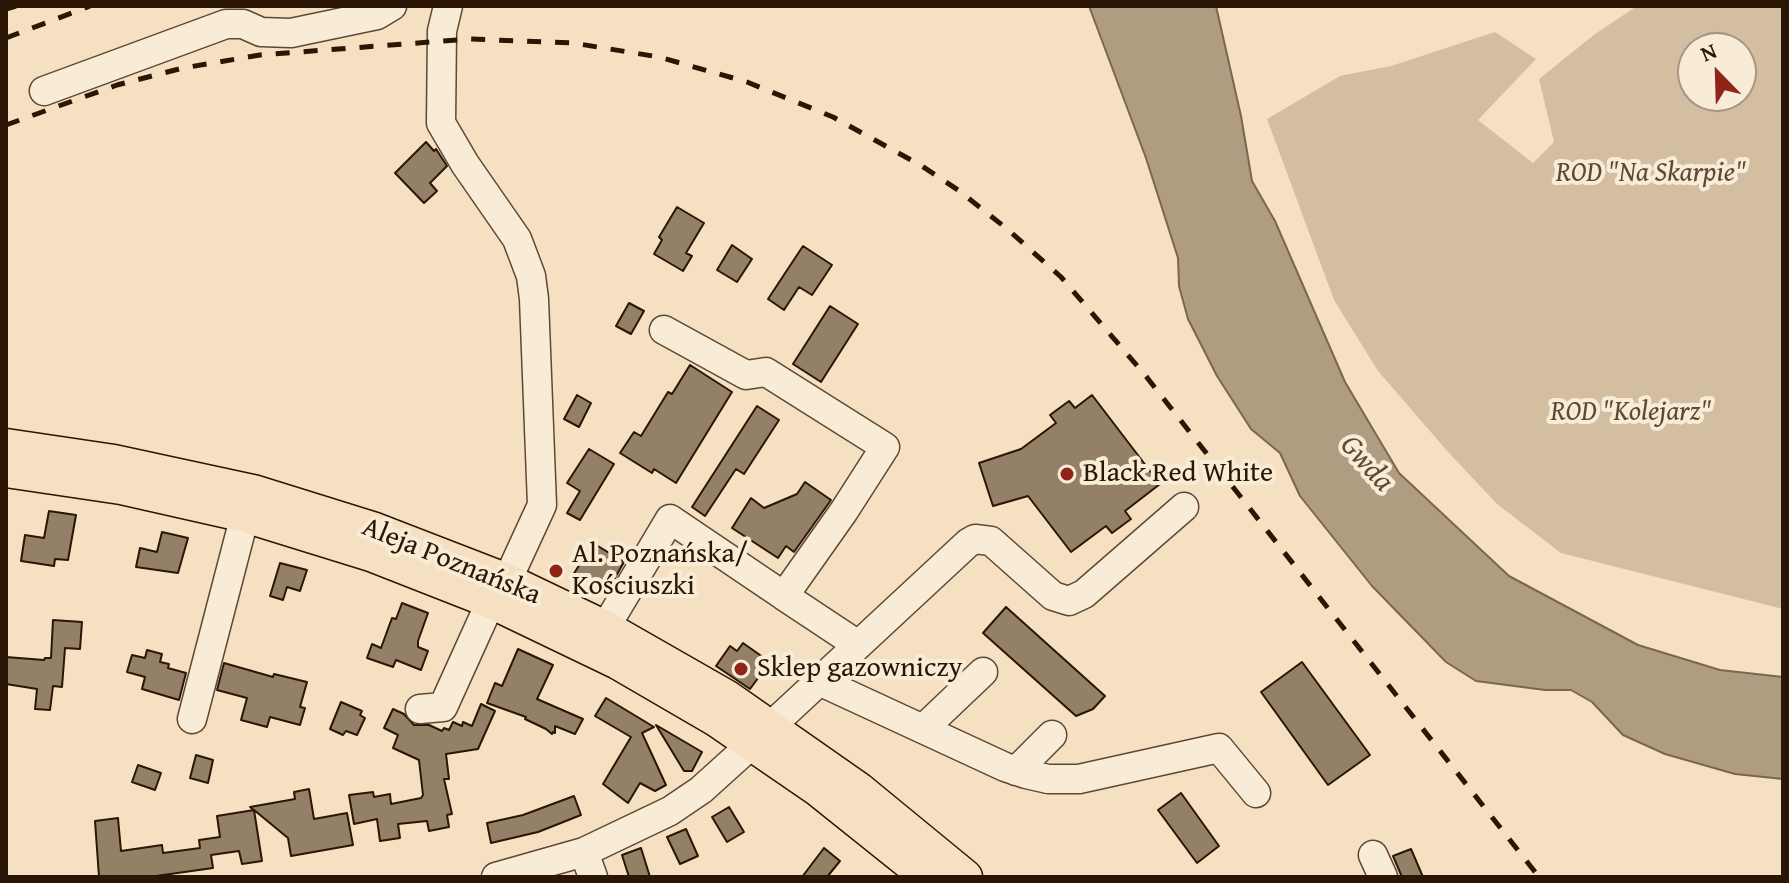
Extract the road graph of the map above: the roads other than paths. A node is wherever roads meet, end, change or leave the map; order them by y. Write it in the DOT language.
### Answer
graph roads {
  1 [pos="392,6"];
  2 [pos="448,6"];
  3 [pos="44,91"];
  4 [pos="664,330"];
  5 [pos="6,470"];
  6 [pos="1184,507"];
  7 [pos="245,515"];
  8 [pos="772,588"];
  9 [pos="499,591"];
  10 [pos="605,628"];
  11 [pos="858,645"];
  12 [pos="983,672"];
  13 [pos="819,681"];
  14 [pos="420,709"];
  15 [pos="192,719"];
  16 [pos="923,729"];
  17 [pos="762,735"];
  18 [pos="1052,735"];
  19 [pos="1016,771"];
  20 [pos="1256,793"];
  21 [pos="588,865"];
  22 [pos="496,877"];
  23 [pos="928,877"];
  24 [pos="965,877"];
  1 -- 3 [label="street"];
  2 -- 9 [label="street"];
  4 -- 8 [label="street"];
  5 -- 7 [label="main road, Aleja Poznańska"];
  5 -- 9 [label="main road, Aleja Poznańska"];
  6 -- 11 [label="street"];
  7 -- 9 [label="main road, Aleja Poznańska"];
  7 -- 15 [label="street"];
  8 -- 10 [label="street"];
  8 -- 11 [label="street"];
  9 -- 10 [label="main road, Aleja Poznańska"];
  9 -- 14 [label="street"];
  9 -- 17 [label="main road, Aleja Poznańska"];
  10 -- 17 [label="main road, Aleja Poznańska"];
  11 -- 13 [label="street"];
  12 -- 16 [label="street"];
  13 -- 16 [label="street"];
  13 -- 17 [label="street"];
  16 -- 19 [label="street"];
  17 -- 21 [label="street"];
  17 -- 23 [label="main road, Aleja Poznańska"];
  17 -- 24 [label="main road, Aleja Poznańska"];
  18 -- 19 [label="street"];
  19 -- 20 [label="street"];
  21 -- 22 [label="street"];
}
